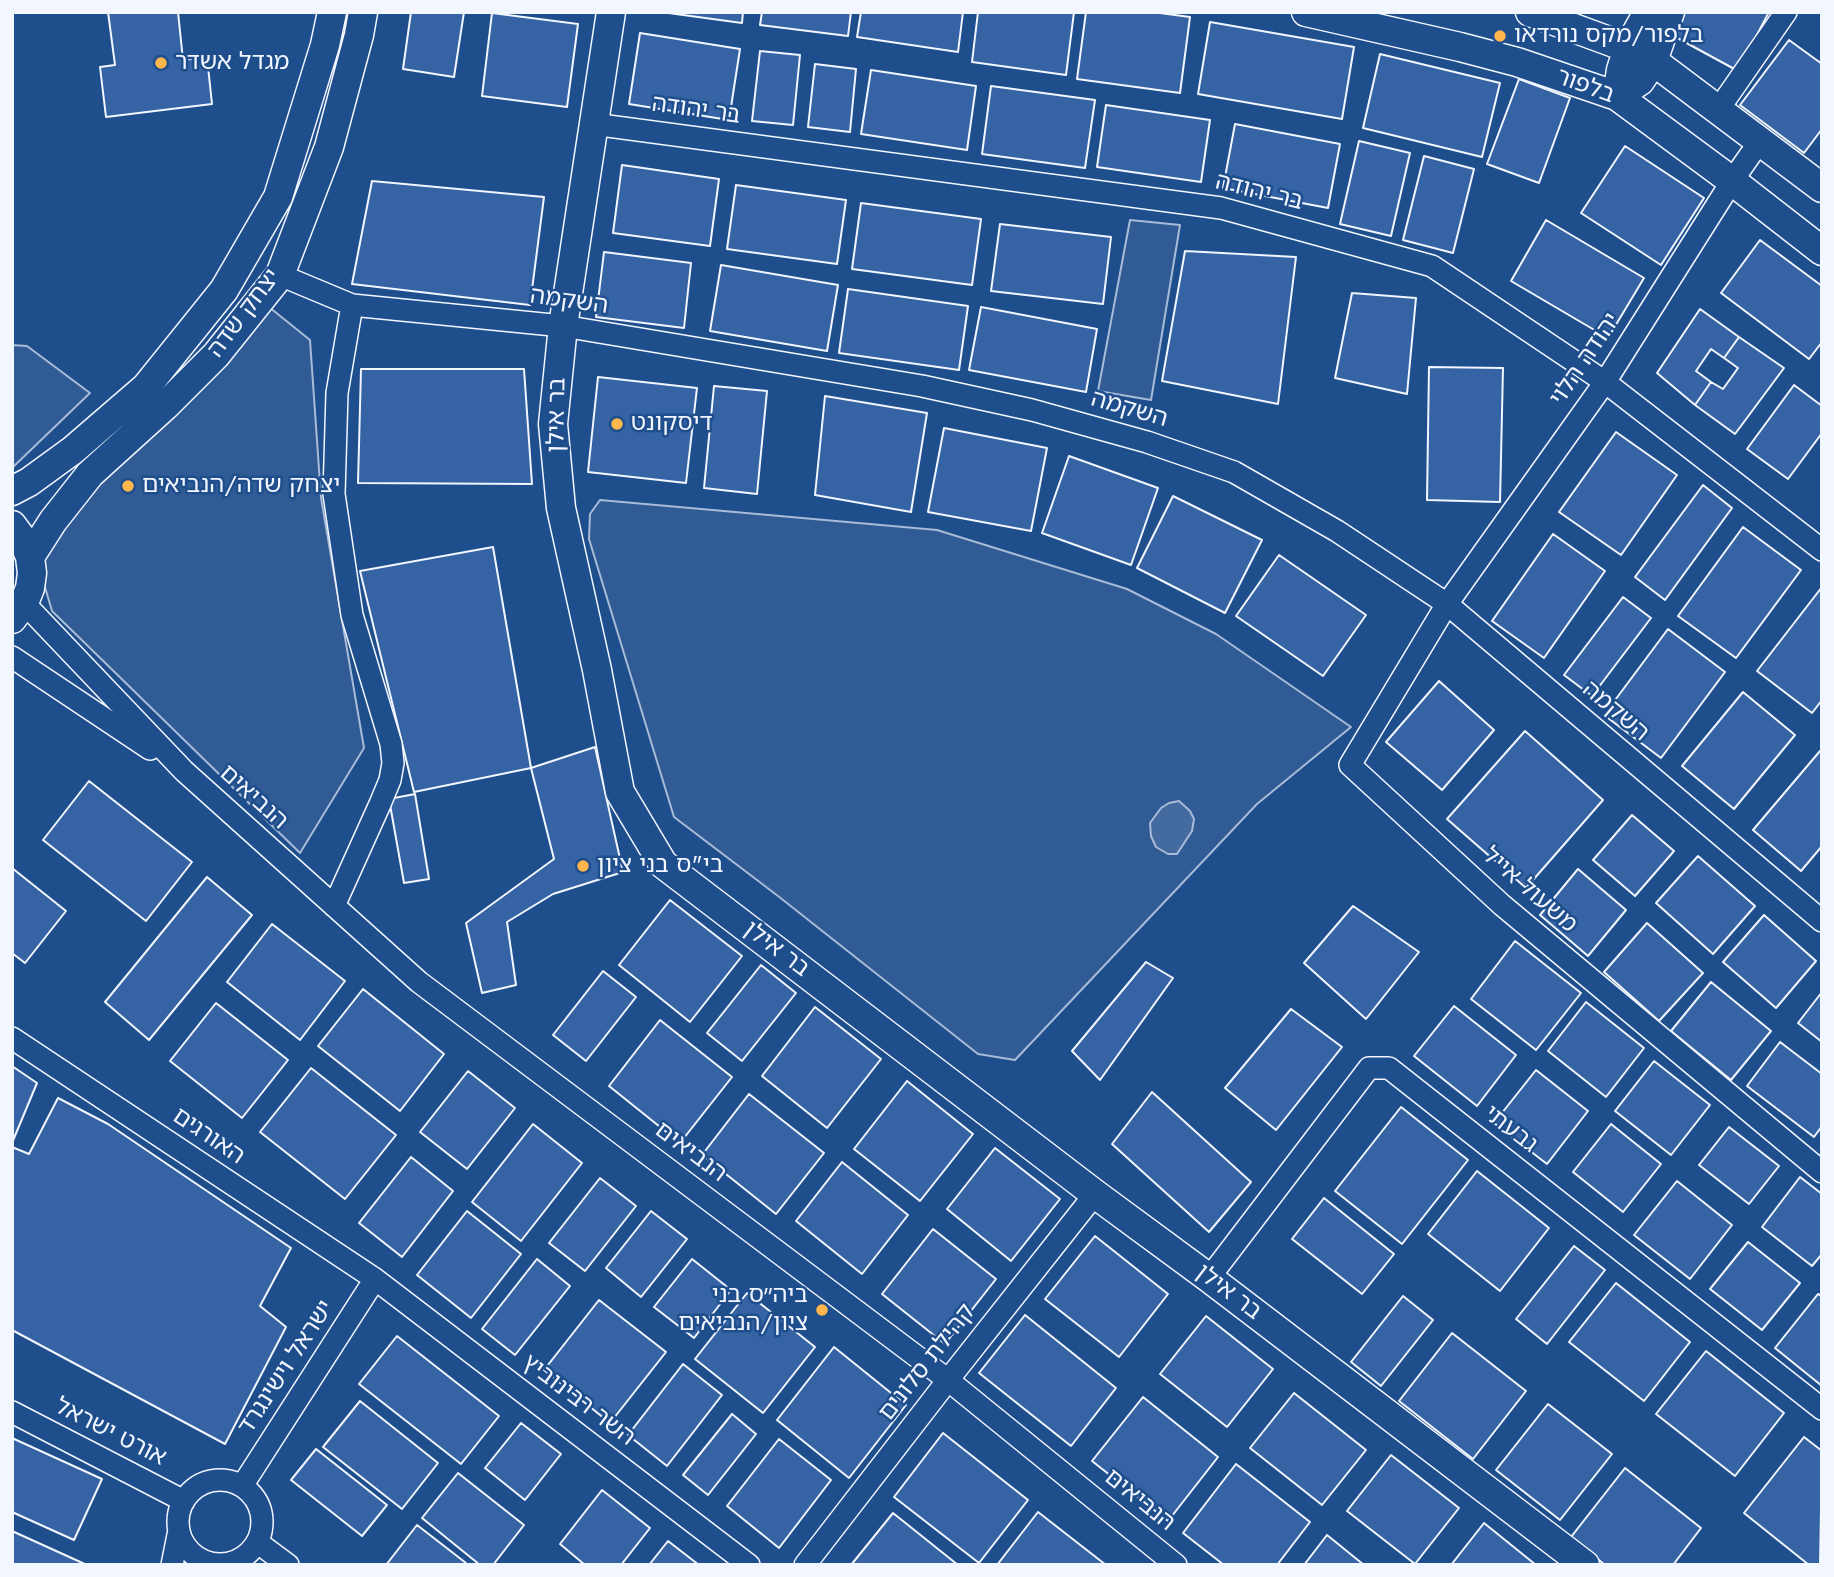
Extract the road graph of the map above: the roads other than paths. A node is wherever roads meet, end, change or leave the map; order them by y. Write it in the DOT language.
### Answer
graph roads {
  1 [pos="332,12"];
  2 [pos="363,12"];
  3 [pos="611,12"];
  4 [pos="1306,12"];
  5 [pos="1530,12"];
  6 [pos="1648,12"];
  7 [pos="1670,12"];
  8 [pos="1786,12"];
  9 [pos="1628,48"];
  10 [pos="1653,61"];
  11 [pos="1617,96"];
  12 [pos="1718,110"];
  13 [pos="593,124"];
  14 [pos="1760,141"];
  15 [pos="1732,181"];
  16 [pos="1822,188"];
  17 [pos="1822,251"];
  18 [pos="279,275"];
  19 [pos="352,305"];
  20 [pos="563,326"];
  21 [pos="1605,382"];
  22 [pos="12,491"];
  23 [pos="12,525"];
  24 [pos="1822,550"];
  25 [pos="30,557"];
  26 [pos="1447,604"];
  27 [pos="18,611"];
  28 [pos="12,657"];
  29 [pos="184,771"];
  30 [pos="334,906"];
  31 [pos="1822,921"];
  32 [pos="12,1038"];
  33 [pos="1822,1172"];
  34 [pos="1094,1194"];
  35 [pos="1209,1278"];
  36 [pos="375,1279"];
  37 [pos="948,1380"];
  38 [pos="1822,1409"];
  39 [pos="12,1412"];
  40 [pos="242,1486"];
  41 [pos="184,1501"];
  42 [pos="179,1531"];
  43 [pos="257,1542"];
  44 [pos="172,1565"];
  45 [pos="288,1565"];
  46 [pos="749,1565"];
  47 [pos="805,1565"];
  48 [pos="1176,1565"];
  49 [pos="1585,1565"];
  1 -- 22 [label="street, יצחק שדה"];
  2 -- 18 [label="street, יצחק שדה"];
  3 -- 13 [label="street, בר אילן"];
  4 -- 11 [label="street, בלפור"];
  5 -- 9 [label="street, בלפור"];
  6 -- 9 [label="street"];
  7 -- 10 [label="street"];
  8 -- 12 [label="street"];
  9 -- 10 [label="street, בלפור"];
  9 -- 11 [label="street"];
  10 -- 11 [label="street"];
  10 -- 12 [label="street, בלפור"];
  11 -- 15 [label="street, בלפור"];
  12 -- 14 [label="street, בלפור"];
  13 -- 20 [label="street, בר אילן"];
  13 -- 21 [label="street, בר יהודה"];
  14 -- 15 [label="street, יהודה הלוי"];
  14 -- 16 [label="street, בלפור"];
  15 -- 17 [label="street, בלפור"];
  15 -- 21 [label="street, יהודה הלוי"];
  18 -- 19 [label="street, השקמה"];
  18 -- 25 [label="street, יצחק שדה"];
  19 -- 20 [label="street, השקמה"];
  19 -- 30 [label="street"];
  20 -- 26 [label="street, השקמה"];
  20 -- 34 [label="street, בר אילן"];
  21 -- 24 [label="street, בר יהודה"];
  21 -- 26 [label="street, יהודה הלוי"];
  23 -- 25 [label="street"];
  25 -- 27 [label="street"];
  26 -- 31 [label="street, השקמה"];
  26 -- 33 [label="street, משעול אייל"];
  27 -- 29 [label="street, הנביאים"];
  28 -- 29 [label="street, הנביאים"];
  29 -- 30 [label="street, הנביאים"];
  30 -- 37 [label="street, הנביאים"];
  32 -- 36 [label="street, האורגים"];
  34 -- 35 [label="street, בר אילן"];
  34 -- 37 [label="street, קהילת סלונים"];
  35 -- 38 [label="street, גבעתי"];
  35 -- 49 [label="street, בר אילן"];
  36 -- 40 [label="street, ישראל וישינגרד"];
  36 -- 46 [label="street, השר רבינוביץ"];
  37 -- 47 [label="street, קהילת סלונים"];
  37 -- 48 [label="street, הנביאים"];
  39 -- 41 [label="street, אורט ישראל"];
  40 -- 41 [label="street"];
  40 -- 43 [label="street"];
  41 -- 42 [label="street"];
  42 -- 43 [label="street"];
  42 -- 44 [label="street"];
  43 -- 45 [label="street"];
}
